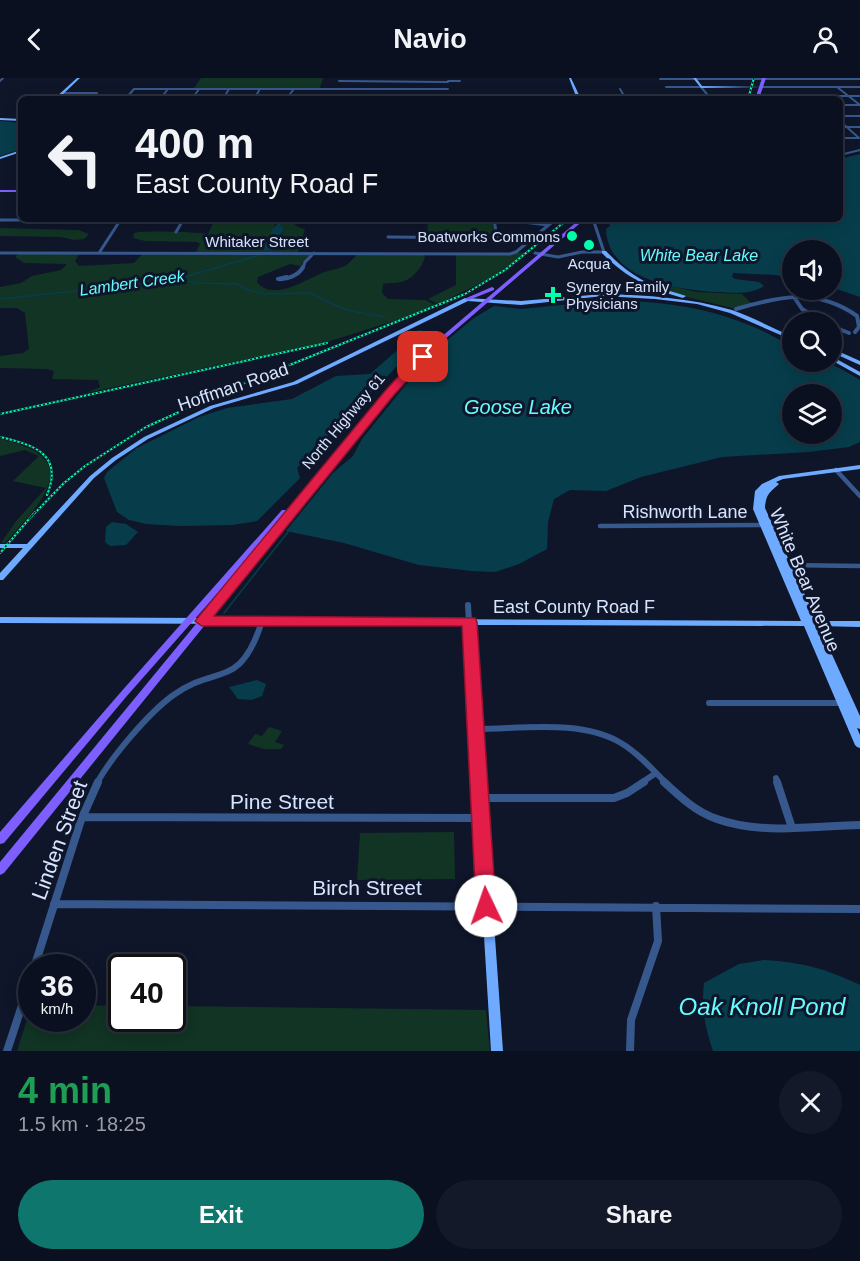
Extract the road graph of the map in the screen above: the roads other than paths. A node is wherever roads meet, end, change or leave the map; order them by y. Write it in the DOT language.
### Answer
graph roads {
  1 [pos="3,78"];
  2 [pos="79,78"];
  3 [pos="570,78"];
  4 [pos="748,78"];
  5 [pos="762,78"];
  6 [pos="827,78"];
  7 [pos="660,79"];
  8 [pos="694,79"];
  9 [pos="725,79"];
  10 [pos="793,79"];
  11 [pos="860,79"];
  12 [pos="339,80"];
  13 [pos="448,80"];
  14 [pos="0,81"];
  15 [pos="465,81"];
  16 [pos="666,87"];
  17 [pos="701,87"];
  18 [pos="732,87"];
  19 [pos="761,87"];
  20 [pos="778,87"];
  21 [pos="802,87"];
  22 [pos="838,87"];
  23 [pos="860,87"];
  24 [pos="168,88"];
  25 [pos="199,88"];
  26 [pos="336,88"];
  27 [pos="770,88"];
  28 [pos="230,89"];
  29 [pos="260,89"];
  30 [pos="294,89"];
  31 [pos="448,89"];
  32 [pos="620,89"];
  33 [pos="62,93"];
  34 [pos="97,93"];
  35 [pos="59,96"];
  36 [pos="128,96"];
  37 [pos="162,96"];
  38 [pos="194,96"];
  39 [pos="225,96"];
  40 [pos="256,96"];
  41 [pos="288,96"];
  42 [pos="320,96"];
  43 [pos="448,96"];
  44 [pos="579,96"];
  45 [pos="624,96"];
  46 [pos="673,96"];
  47 [pos="708,96"];
  48 [pos="756,96"];
  49 [pos="777,96"];
  50 [pos="812,96"];
  51 [pos="849,96"];
  52 [pos="860,96"];
  53 [pos="843,105"];
  54 [pos="860,105"];
  55 [pos="843,116"];
  56 [pos="860,116"];
  57 [pos="0,118"];
  58 [pos="18,120"];
  59 [pos="843,123"];
  60 [pos="843,127"];
  61 [pos="847,127"];
  62 [pos="860,127"];
  63 [pos="843,138"];
  64 [pos="860,138"];
  65 [pos="860,150"];
  66 [pos="18,152"];
  67 [pos="843,154"];
  68 [pos="0,158"];
  69 [pos="0,191"];
  70 [pos="18,191"];
  71 [pos="0,220"];
  72 [pos="18,220"];
  73 [pos="119,222"];
  74 [pos="182,222"];
  75 [pos="426,222"];
  76 [pos="494,222"];
  77 [pos="516,222"];
  78 [pos="552,222"];
  79 [pos="573,222"];
  80 [pos="580,222"];
  81 [pos="593,222"];
  82 [pos="548,225"];
  83 [pos="176,232"];
  84 [pos="388,237"];
  85 [pos="425,238"];
  86 [pos="497,238"];
  87 [pos="528,241"];
  88 [pos="604,252"];
  89 [pos="0,253"];
  90 [pos="99,253"];
  91 [pos="314,253"];
  92 [pos="540,254"];
  93 [pos="287,277"];
  94 [pos="650,286"];
  95 [pos="492,289"];
  96 [pos="642,297"];
  97 [pos="467,299"];
  98 [pos="782,299"];
  99 [pos="485,300"];
  100 [pos="796,300"];
  101 [pos="828,300"];
  102 [pos="736,309"];
  103 [pos="807,312"];
  104 [pos="782,329"];
  105 [pos="842,330"];
  106 [pos="855,334"];
  107 [pos="782,335"];
  108 [pos="860,340"];
  109 [pos="842,355"];
  110 [pos="842,363"];
  111 [pos="860,363"];
  112 [pos="860,372"];
  113 [pos="860,469"];
  114 [pos="838,472"];
  115 [pos="860,496"];
  116 [pos="766,525"];
  117 [pos="600,526"];
  118 [pos="0,546"];
  119 [pos="28,546"];
  120 [pos="784,565"];
  121 [pos="860,566"];
  122 [pos="0,578"];
  123 [pos="468,604"];
  124 [pos="0,620"];
  125 [pos="187,621"];
  126 [pos="202,621"];
  127 [pos="262,621"];
  128 [pos="469,622"];
  129 [pos="805,624"];
  130 [pos="816,624"];
  131 [pos="860,624"];
  132 [pos="709,703"];
  133 [pos="841,703"];
  134 [pos="476,729"];
  135 [pos="858,731"];
  136 [pos="860,745"];
  137 [pos="656,774"];
  138 [pos="776,778"];
  139 [pos="480,798"];
  140 [pos="83,817"];
  141 [pos="481,818"];
  142 [pos="791,825"];
  143 [pos="860,825"];
  144 [pos="0,840"];
  145 [pos="0,870"];
  146 [pos="54,904"];
  147 [pos="486,906"];
  148 [pos="656,906"];
  149 [pos="860,909"];
  150 [pos="38,954"];
  151 [pos="18,1018"];
  152 [pos="7,1051"];
  153 [pos="497,1051"];
  154 [pos="630,1051"];
  1 -- 14 [label="street"];
  2 -- 33 [label="street"];
  3 -- 44 [label="street"];
  4 -- 5 [label="street"];
  4 -- 9 [label="street"];
  5 -- 10 [label="street"];
  5 -- 19 [label="main road"];
  6 -- 10 [label="street"];
  6 -- 11 [label="street"];
  6 -- 22 [label="street"];
  7 -- 8 [label="street"];
  7 -- 16 [label="street"];
  8 -- 9 [label="street"];
  8 -- 17 [label="street"];
  9 -- 18 [label="street"];
  10 -- 21 [label="street"];
  12 -- 13 [label="street"];
  12 -- 26 [label="street"];
  13 -- 15 [label="street"];
  13 -- 31 [label="street"];
  16 -- 17 [label="street"];
  16 -- 46 [label="street"];
  17 -- 18 [label="street"];
  17 -- 47 [label="street"];
  18 -- 19 [label="street"];
  19 -- 20 [label="street"];
  19 -- 27 [label="street"];
  19 -- 48 [label="main road"];
  20 -- 21 [label="street"];
  20 -- 27 [label="street"];
  21 -- 22 [label="street"];
  21 -- 50 [label="street"];
  22 -- 23 [label="street"];
  22 -- 51 [label="street"];
  24 -- 25 [label="street"];
  24 -- 36 [label="street"];
  24 -- 37 [label="street"];
  25 -- 28 [label="street"];
  25 -- 38 [label="street"];
  26 -- 30 [label="street"];
  26 -- 31 [label="street"];
  26 -- 42 [label="street"];
  27 -- 49 [label="street"];
  28 -- 29 [label="street"];
  28 -- 39 [label="street"];
  29 -- 30 [label="street"];
  29 -- 40 [label="street"];
  30 -- 41 [label="street"];
  31 -- 43 [label="street"];
  32 -- 45 [label="street"];
  33 -- 34 [label="street"];
  33 -- 35 [label="street"];
  49 -- 50 [label="street"];
  50 -- 51 [label="street"];
  51 -- 52 [label="street"];
  51 -- 54 [label="street"];
  53 -- 54 [label="street"];
  55 -- 56 [label="street"];
  57 -- 58 [label="street"];
  59 -- 61 [label="street"];
  60 -- 61 [label="street"];
  61 -- 62 [label="street"];
  61 -- 64 [label="street"];
  63 -- 64 [label="street"];
  65 -- 67 [label="street"];
  66 -- 68 [label="street"];
  69 -- 70 [label="main road"];
  71 -- 72 [label="street"];
  73 -- 90 [label="street"];
  74 -- 83 [label="street"];
  75 -- 85 [label="street"];
  76 -- 86 [label="street"];
  77 -- 82 [label="street"];
  78 -- 82 [label="street"];
  79 -- 92 [label="main road, North Highway 61"];
  80 -- 92 [label="main road, North Highway 61"];
  81 -- 88 [label="street"];
  82 -- 87 [label="street"];
  84 -- 85 [label="street"];
  85 -- 86 [label="street"];
  86 -- 87 [label="street"];
  87 -- 91 [label="street, Whitaker Street"];
  88 -- 92 [label="street"];
  88 -- 94 [label="street"];
  89 -- 90 [label="street, Whitaker Street"];
  90 -- 91 [label="street, Whitaker Street"];
  91 -- 93 [label="street"];
  92 -- 95 [label="main road, North Highway 61"];
  92 -- 99 [label="main road"];
  94 -- 96 [label="street"];
  94 -- 102 [label="street"];
  95 -- 97 [label="main road"];
  95 -- 99 [label="main road, North Highway 61"];
  96 -- 99 [label="street"];
  96 -- 107 [label="street"];
  97 -- 99 [label="street, Hoffman Road"];
  97 -- 119 [label="street, Hoffman Road"];
  98 -- 102 [label="street"];
  99 -- 125 [label="main road, North Highway 61"];
  99 -- 126 [label="main road"];
  100 -- 103 [label="street"];
  101 -- 106 [label="street"];
  102 -- 104 [label="street"];
  105 -- 106 [label="street"];
  106 -- 108 [label="street"];
  109 -- 111 [label="street"];
  110 -- 112 [label="street"];
  113 -- 114 [label="street, White Bear Avenue"];
  114 -- 115 [label="street"];
  114 -- 116 [label="street, White Bear Avenue"];
  116 -- 117 [label="street, Rishworth Lane"];
  116 -- 120 [label="street, White Bear Avenue"];
  118 -- 119 [label="street"];
  119 -- 122 [label="street, Hoffman Road"];
  120 -- 121 [label="street"];
  120 -- 129 [label="street, White Bear Avenue"];
  120 -- 130 [label="street, White Bear Avenue"];
  123 -- 128 [label="street"];
  124 -- 125 [label="street, East County Road F"];
  125 -- 126 [label="street, East County Road F"];
  125 -- 144 [label="main road, North Highway 61"];
  126 -- 127 [label="street, East County Road F"];
  126 -- 145 [label="main road"];
  127 -- 128 [label="street, East County Road F"];
  127 -- 140 [label="street, Linden Street"];
  128 -- 129 [label="street, East County Road F"];
  128 -- 134 [label="street"];
  129 -- 130 [label="street, East County Road F"];
  129 -- 133 [label="street, White Bear Avenue"];
  130 -- 131 [label="street, East County Road F"];
  130 -- 135 [label="street, White Bear Avenue"];
  132 -- 133 [label="street"];
  133 -- 135 [label="street, White Bear Avenue"];
  134 -- 137 [label="street"];
  134 -- 139 [label="street"];
  135 -- 136 [label="street, White Bear Avenue"];
  137 -- 139 [label="street"];
  137 -- 142 [label="street"];
  138 -- 142 [label="street"];
  139 -- 141 [label="street"];
  140 -- 141 [label="street, Pine Street"];
  140 -- 146 [label="street, Linden Street"];
  141 -- 147 [label="street"];
  142 -- 143 [label="street"];
  146 -- 147 [label="street, Birch Street"];
  146 -- 150 [label="street, Linden Street"];
  147 -- 148 [label="street, Birch Street"];
  147 -- 153 [label="street"];
  148 -- 149 [label="street, Birch Street"];
  148 -- 154 [label="street"];
  151 -- 152 [label="street"];
}
